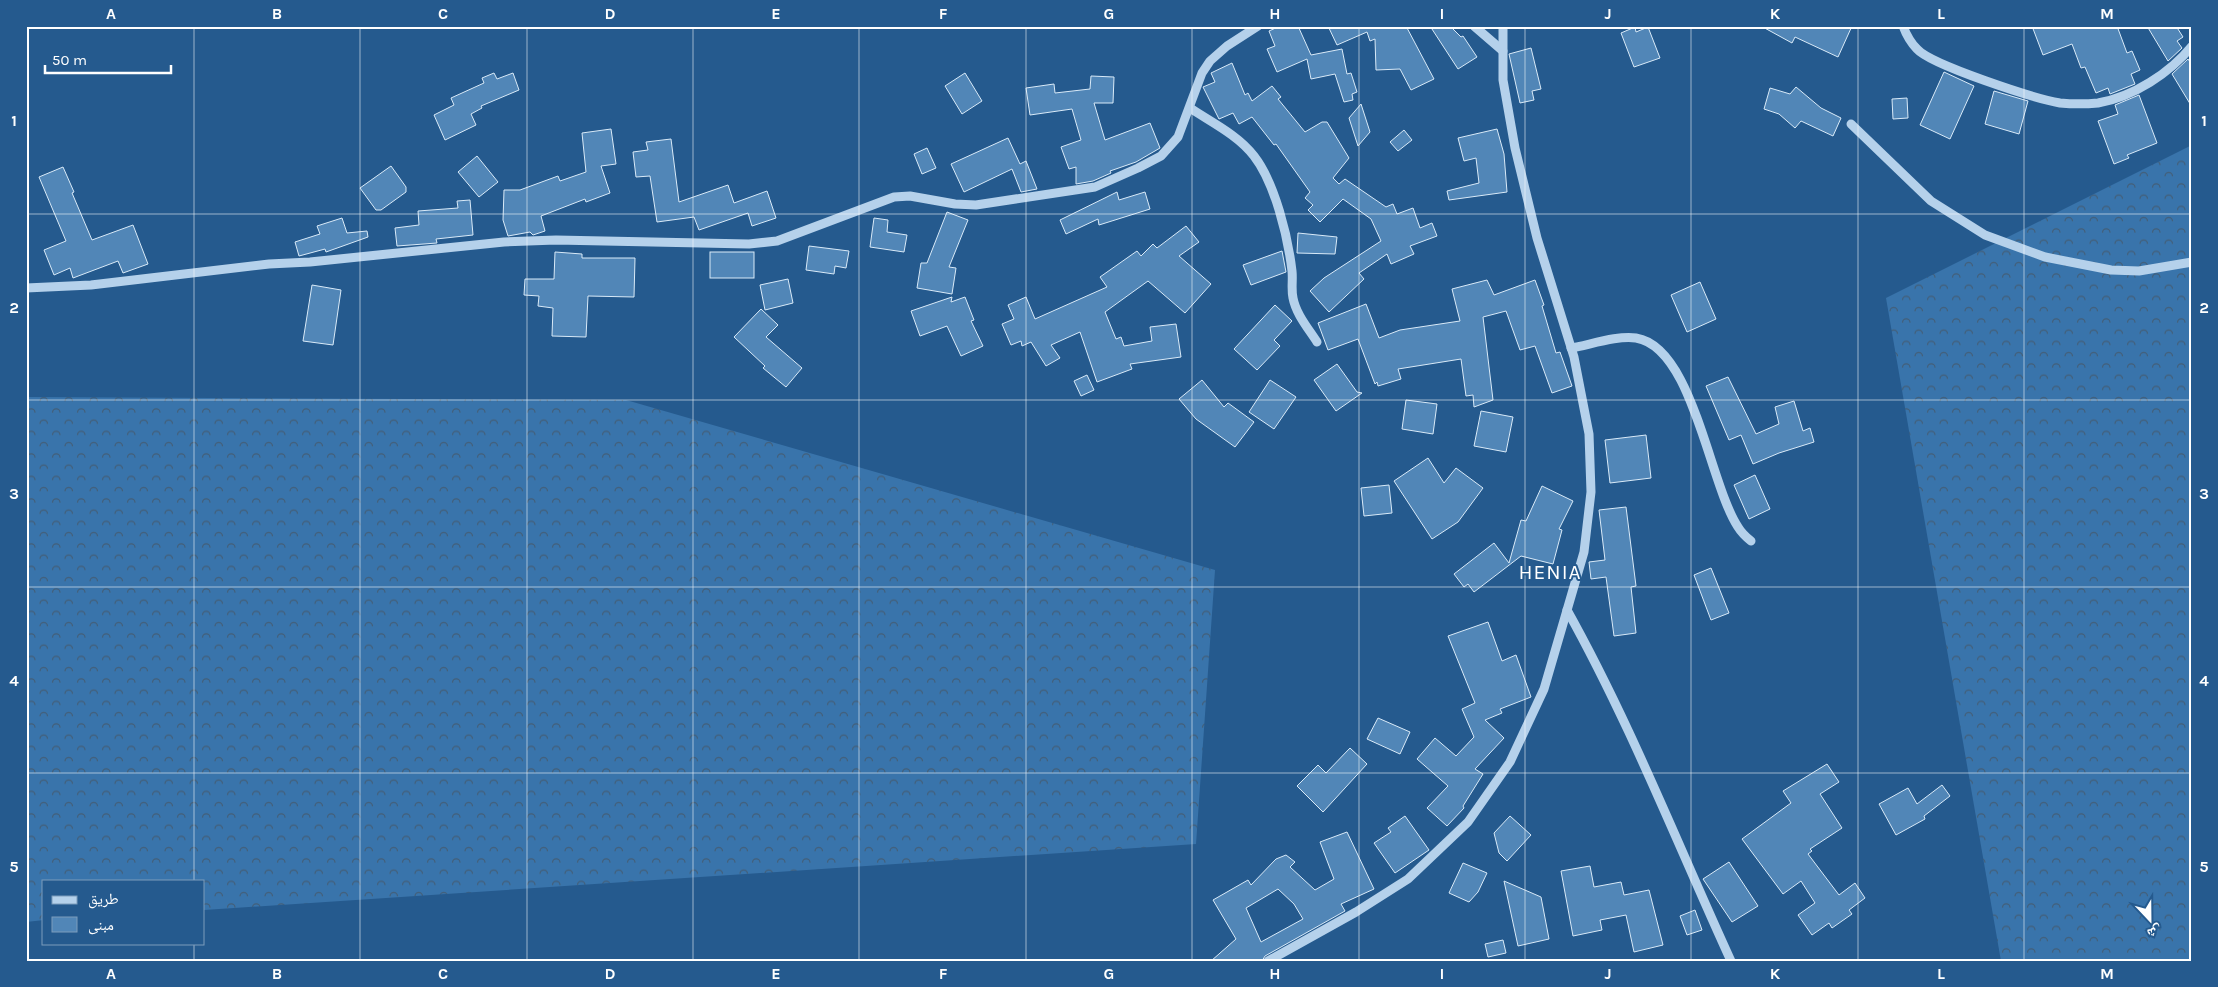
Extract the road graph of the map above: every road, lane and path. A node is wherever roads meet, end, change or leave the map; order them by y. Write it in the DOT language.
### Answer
graph roads {
  1 [pos="1258,26"];
  2 [pos="1474,26"];
  3 [pos="1503,26"];
  4 [pos="1903,26"];
  5 [pos="2192,46"];
  6 [pos="1503,51"];
  7 [pos="1190,108"];
  8 [pos="1851,124"];
  9 [pos="2192,262"];
  10 [pos="26,288"];
  11 [pos="1317,342"];
  12 [pos="1571,348"];
  13 [pos="1750,542"];
  14 [pos="1567,610"];
  15 [pos="1268,961"];
  16 [pos="1731,961"];
  1 -- 7 [label="street"];
  2 -- 6 [label="street"];
  3 -- 6 [label="street"];
  4 -- 5 [label="street"];
  6 -- 12 [label="street"];
  7 -- 10 [label="street"];
  7 -- 11 [label="street"];
  8 -- 9 [label="street"];
  12 -- 13 [label="street"];
  12 -- 14 [label="street"];
  14 -- 15 [label="street"];
  14 -- 16 [label="street"];
}
